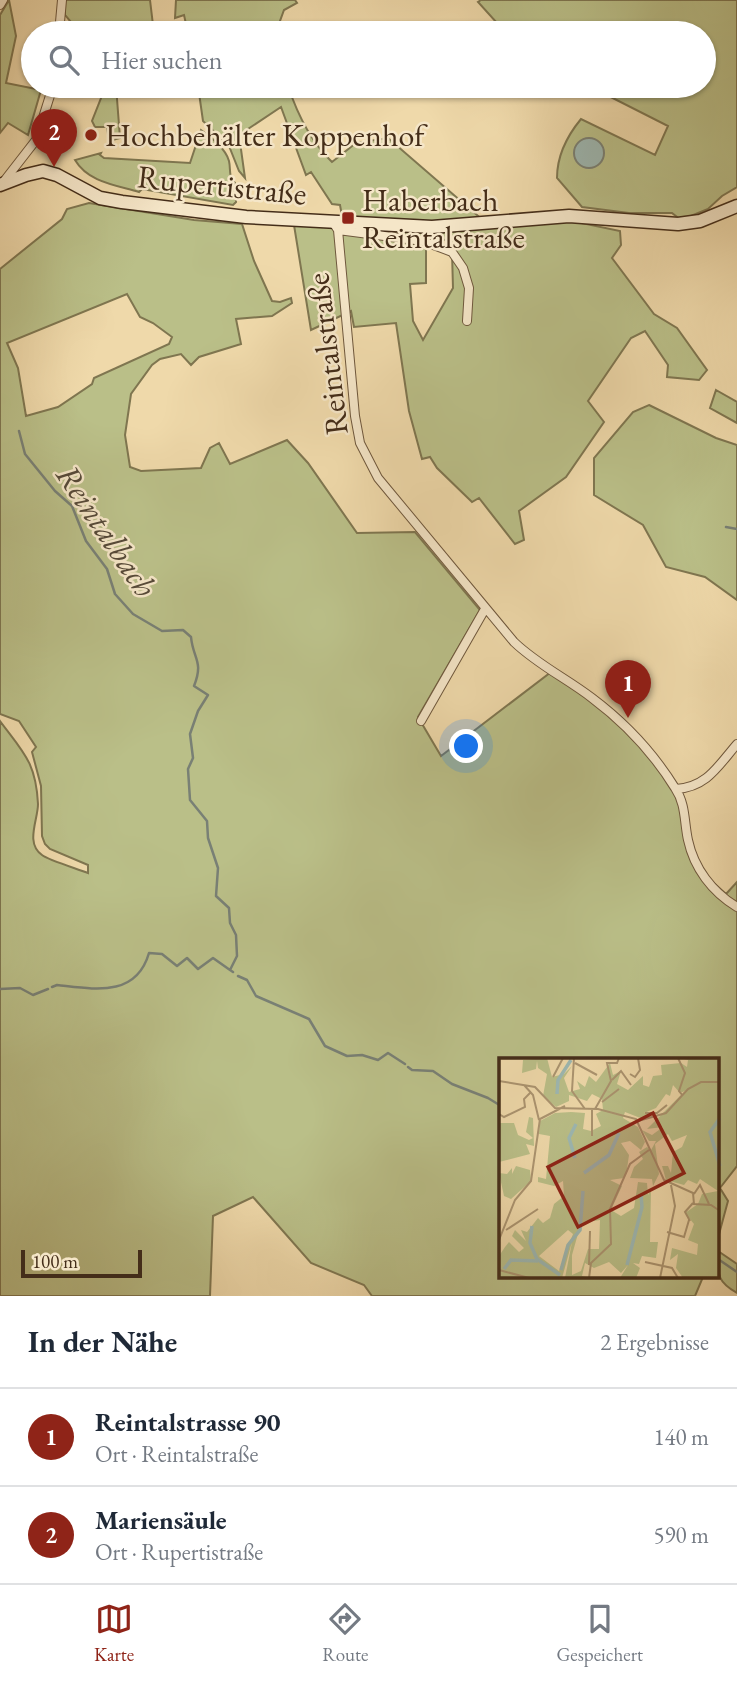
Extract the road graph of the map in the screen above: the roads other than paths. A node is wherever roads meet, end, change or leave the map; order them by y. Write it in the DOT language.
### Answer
graph roads {
  1 [pos="3,0"];
  2 [pos="62,0"];
  3 [pos="0,5"];
  4 [pos="60,21"];
  5 [pos="49,98"];
  6 [pos="0,185"];
  7 [pos="737,206"];
  8 [pos="335,226"];
  9 [pos="467,321"];
  10 [pos="485,609"];
  11 [pos="421,721"];
  12 [pos="737,744"];
  13 [pos="676,789"];
  14 [pos="737,907"];
  1 -- 3 [label="street"];
  2 -- 4 [label="street"];
  5 -- 6 [label="street"];
  6 -- 8 [label="main road, Rupertistraße"];
  7 -- 8 [label="main road, Rupertistraße"];
  8 -- 9 [label="street"];
  8 -- 10 [label="street, Reintalstraße"];
  10 -- 11 [label="street"];
  10 -- 13 [label="street, Reintalstraße"];
  12 -- 13 [label="street"];
  13 -- 14 [label="street, Reintalstraße"];
}
